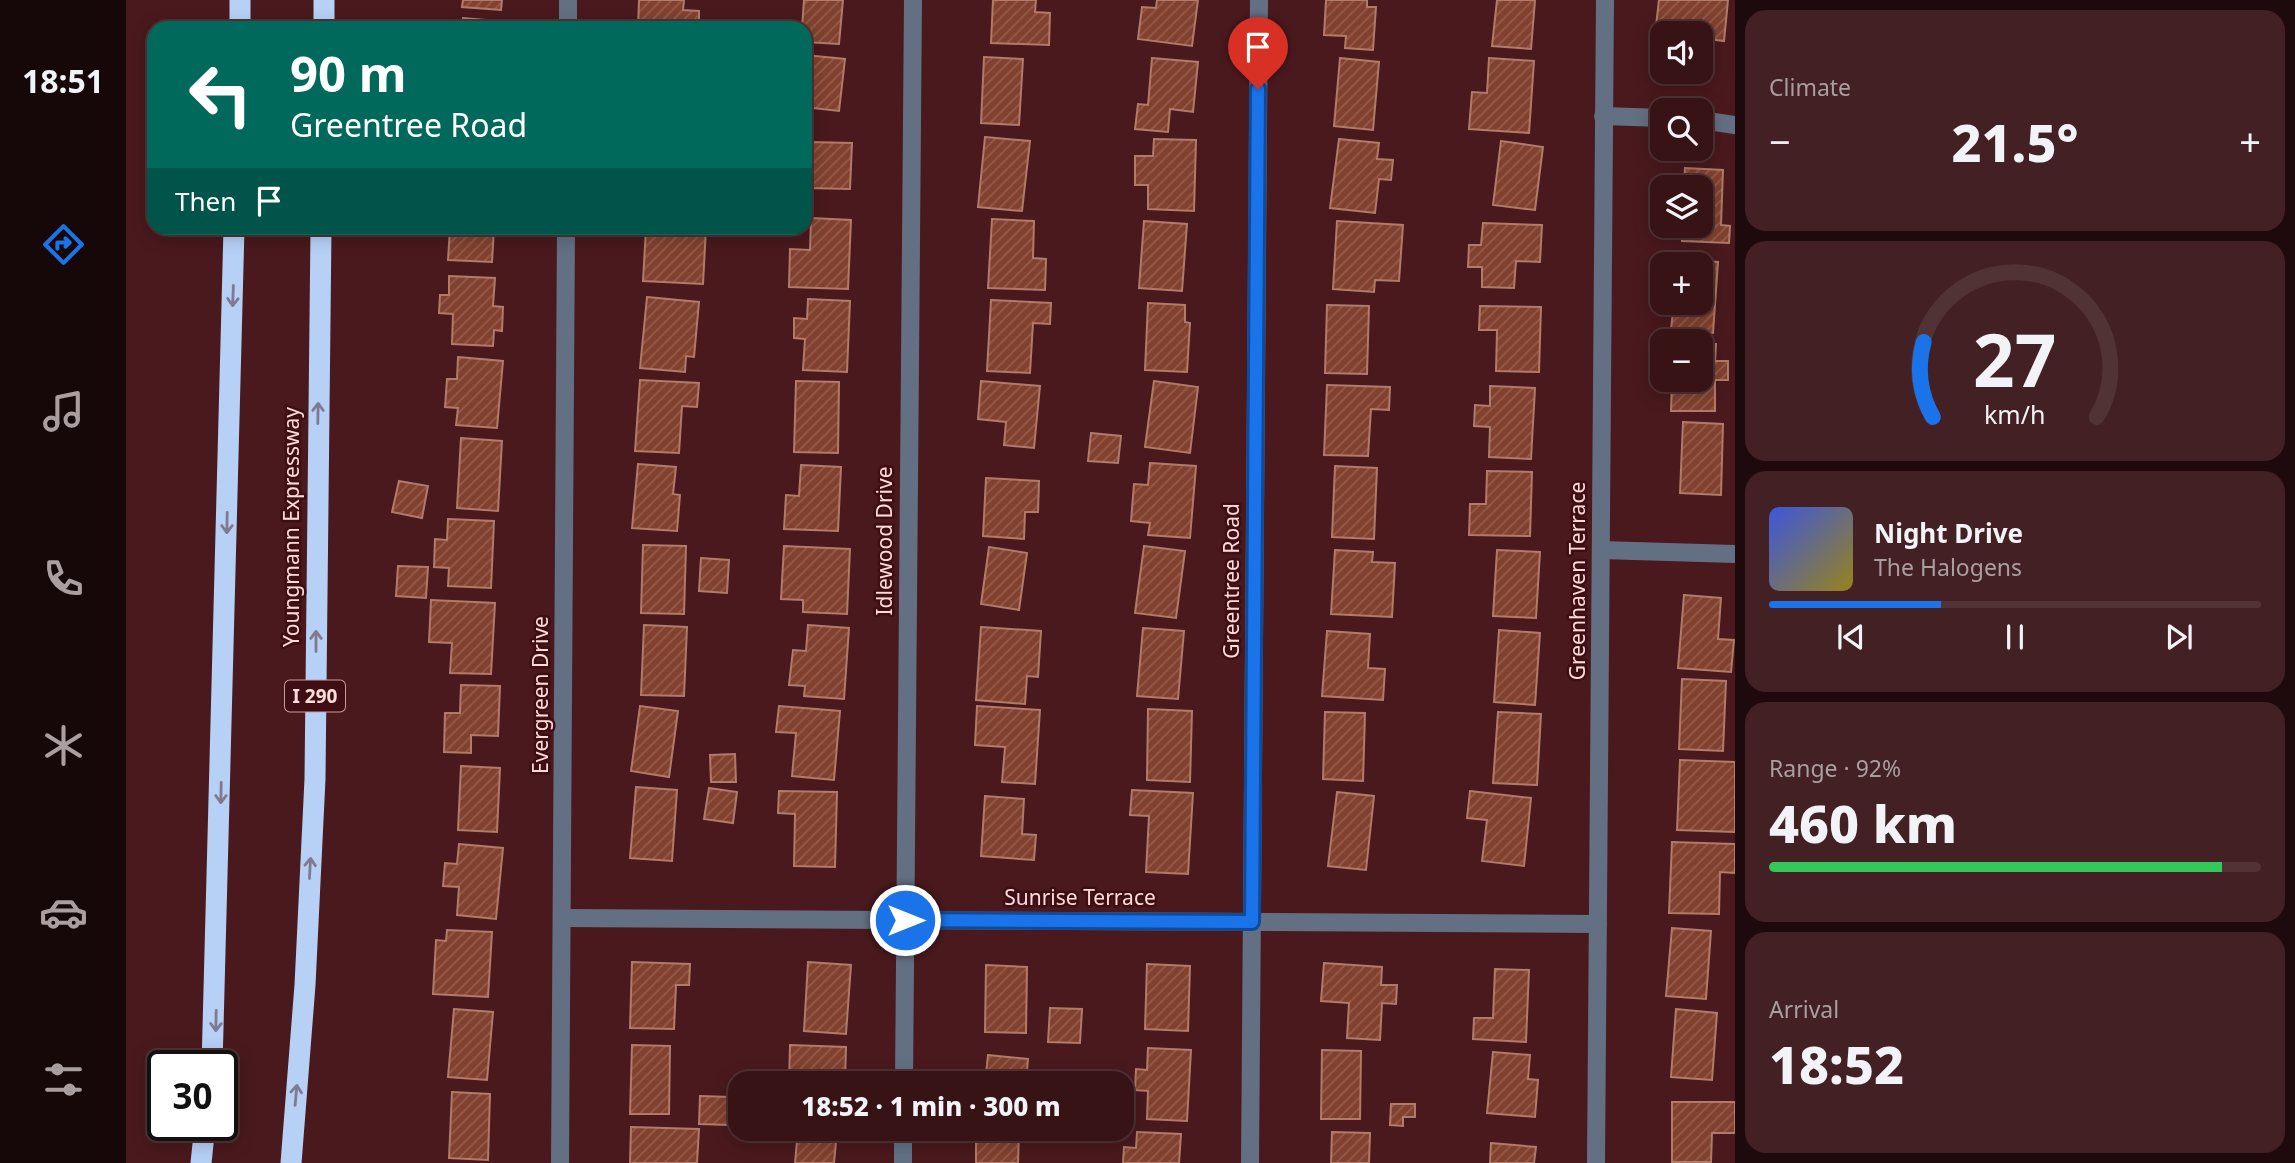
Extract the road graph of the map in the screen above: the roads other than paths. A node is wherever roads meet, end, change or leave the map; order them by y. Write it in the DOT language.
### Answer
graph roads {
  1 [pos="240,0"];
  2 [pos="324,0"];
  3 [pos="568,0"];
  4 [pos="913,0"];
  5 [pos="1259,0"];
  6 [pos="1605,0"];
  7 [pos="240,21"];
  8 [pos="324,21"];
  9 [pos="568,21"];
  10 [pos="1603,116"];
  11 [pos="1650,118"];
  12 [pos="1713,122"];
  13 [pos="1735,125"];
  14 [pos="234,235"];
  15 [pos="321,235"];
  16 [pos="566,235"];
  17 [pos="1601,550"];
  18 [pos="1735,554"];
  19 [pos="562,918"];
  20 [pos="905,920"];
  21 [pos="1252,922"];
  22 [pos="1598,924"];
  23 [pos="212,1050"];
  24 [pos="904,1071"];
  25 [pos="203,1141"];
  26 [pos="903,1141"];
  27 [pos="201,1163"];
  28 [pos="290,1163"];
  29 [pos="560,1163"];
  30 [pos="903,1163"];
  31 [pos="1250,1163"];
  32 [pos="1596,1163"];
  1 -- 7 [label="highway"];
  2 -- 8 [label="highway"];
  3 -- 9 [label="street"];
  4 -- 20 [label="street, Idlewood Drive"];
  5 -- 21 [label="street, Greentree Road"];
  6 -- 10 [label="street, Greenhaven Terrace"];
  10 -- 11 [label="street"];
  10 -- 17 [label="street, Greenhaven Terrace"];
  12 -- 13 [label="street"];
  14 -- 23 [label="highway, one-way"];
  28 -- 15 [label="highway, Youngmann Expressway / I 290, one-way"];
  16 -- 19 [label="street, Evergreen Drive"];
  17 -- 18 [label="street"];
  17 -- 22 [label="street, Greenhaven Terrace"];
  19 -- 20 [label="street, Sunrise Terrace"];
  19 -- 29 [label="street, Evergreen Drive"];
  20 -- 21 [label="street, Sunrise Terrace"];
  20 -- 24 [label="street, Idlewood Drive"];
  21 -- 22 [label="street, Sunrise Terrace"];
  21 -- 31 [label="street, Greentree Road"];
  22 -- 32 [label="street, Greenhaven Terrace"];
  25 -- 27 [label="highway"];
  26 -- 30 [label="street"];
}
